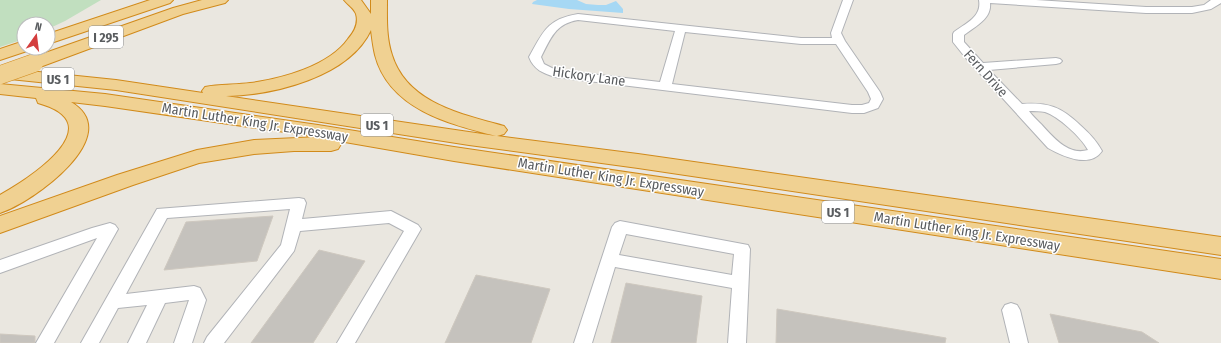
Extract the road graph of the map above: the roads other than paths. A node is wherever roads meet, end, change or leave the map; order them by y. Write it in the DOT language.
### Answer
graph roads {
  1 [pos="126,0"];
  2 [pos="166,0"];
  3 [pos="210,0"];
  4 [pos="220,0"];
  5 [pos="352,0"];
  6 [pos="379,0"];
  7 [pos="848,0"];
  8 [pos="985,0"];
  9 [pos="1218,0"];
  10 [pos="178,12"];
  11 [pos="681,28"];
  12 [pos="56,35"];
  13 [pos="56,35"];
  14 [pos="839,41"];
  15 [pos="16,49"];
  16 [pos="0,55"];
  17 [pos="1056,62"];
  18 [pos="981,67"];
  19 [pos="2,82"];
  20 [pos="116,86"];
  21 [pos="665,87"];
  22 [pos="1019,108"];
  23 [pos="454,154"];
  24 [pos="638,161"];
  25 [pos="0,205"];
  26 [pos="0,225"];
  27 [pos="293,226"];
  28 [pos="1221,246"];
  29 [pos="610,260"];
  30 [pos="0,267"];
  31 [pos="1221,269"];
  32 [pos="740,282"];
  33 [pos="159,297"];
  34 [pos="113,302"];
  35 [pos="1011,310"];
  36 [pos="45,343"];
  37 [pos="90,343"];
  38 [pos="137,343"];
  39 [pos="183,343"];
  40 [pos="213,343"];
  41 [pos="346,343"];
  42 [pos="583,343"];
  43 [pos="737,343"];
  44 [pos="1019,343"];
  1 -- 12 [label="highway"];
  2 -- 13 [label="highway, I 295"];
  3 -- 10 [label="highway, I 295"];
  4 -- 10 [label="highway"];
  5 -- 20 [label="highway"];
  6 -- 24 [label="highway"];
  7 -- 14 [label="street"];
  8 -- 9 [label="street"];
  8 -- 18 [label="street, Fern Drive"];
  10 -- 19 [label="highway, I 295, bridge"];
  11 -- 14 [label="street, Hickory Lane"];
  11 -- 21 [label="street"];
  11 -- 21 [label="street, Hickory Lane"];
  14 -- 21 [label="street, Hickory Lane"];
  15 -- 16 [label="highway"];
  17 -- 18 [label="street"];
  18 -- 22 [label="street, Fern Drive"];
  19 -- 20 [label="highway, Martin Luther King Jr. Expressway / US 1"];
  19 -- 23 [label="highway, Martin Luther King Jr. Expressway / US 1"];
  19 -- 25 [label="highway"];
  20 -- 24 [label="highway, Martin Luther King Jr. Expressway / US 1"];
  22 -- 22 [label="street, Fern Drive"];
  23 -- 26 [label="highway"];
  23 -- 31 [label="highway, Martin Luther King Jr. Expressway / US 1"];
  24 -- 28 [label="highway, Martin Luther King Jr. Expressway / US 1"];
  27 -- 34 [label="street"];
  27 -- 40 [label="street"];
  27 -- 41 [label="street"];
  29 -- 32 [label="street"];
  29 -- 32 [label="street"];
  29 -- 42 [label="street"];
  30 -- 36 [label="street"];
  32 -- 43 [label="street"];
  33 -- 34 [label="street"];
  33 -- 38 [label="street"];
  33 -- 39 [label="street"];
  34 -- 37 [label="street"];
  35 -- 44 [label="street"];
}
